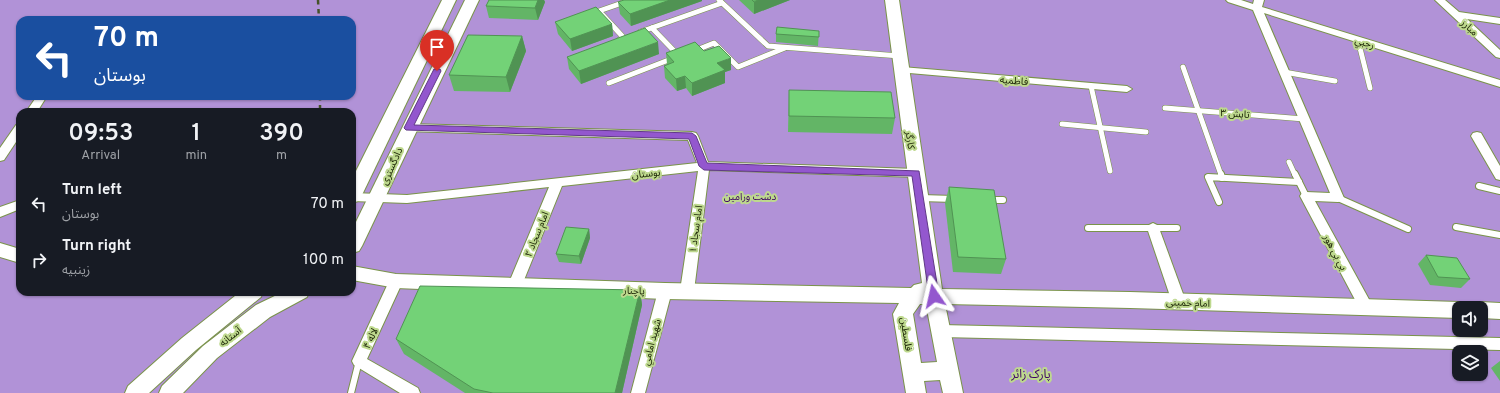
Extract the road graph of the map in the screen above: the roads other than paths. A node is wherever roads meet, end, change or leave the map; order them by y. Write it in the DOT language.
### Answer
graph roads {
  1 [pos="449,0"];
  2 [pos="472,0"];
  3 [pos="631,0"];
  4 [pos="892,0"];
  5 [pos="1231,0"];
  6 [pos="1432,0"];
  7 [pos="720,1"];
  8 [pos="1442,2"];
  9 [pos="1258,5"];
  10 [pos="1457,15"];
  11 [pos="1500,21"];
  12 [pos="652,28"];
  13 [pos="624,38"];
  14 [pos="1358,40"];
  15 [pos="616,41"];
  16 [pos="787,48"];
  17 [pos="1500,55"];
  18 [pos="679,56"];
  19 [pos="901,63"];
  20 [pos="1183,67"];
  21 [pos="1284,72"];
  22 [pos="1335,82"];
  23 [pos="609,83"];
  24 [pos="1500,84"];
  25 [pos="1091,86"];
  26 [pos="1370,88"];
  27 [pos="1127,89"];
  28 [pos="1165,108"];
  29 [pos="1198,110"];
  30 [pos="1304,119"];
  31 [pos="1062,124"];
  32 [pos="409,128"];
  33 [pos="1101,128"];
  34 [pos="1146,132"];
  35 [pos="1477,136"];
  36 [pos="16,137"];
  37 [pos="0,157"];
  38 [pos="1289,162"];
  39 [pos="704,166"];
  40 [pos="1110,171"];
  41 [pos="916,173"];
  42 [pos="1500,176"];
  43 [pos="1222,178"];
  44 [pos="1299,182"];
  45 [pos="557,183"];
  46 [pos="1479,186"];
  47 [pos="356,188"];
  48 [pos="1500,191"];
  49 [pos="1306,196"];
  50 [pos="356,197"];
  51 [pos="920,198"];
  52 [pos="1338,198"];
  53 [pos="376,199"];
  54 [pos="964,199"];
  55 [pos="980,200"];
  56 [pos="1003,200"];
  57 [pos="1219,202"];
  58 [pos="16,206"];
  59 [pos="0,212"];
  60 [pos="1456,227"];
  61 [pos="1088,228"];
  62 [pos="1153,228"];
  63 [pos="1177,228"];
  64 [pos="1408,229"];
  65 [pos="1500,236"];
  66 [pos="356,242"];
  67 [pos="0,250"];
  68 [pos="16,255"];
  69 [pos="356,274"];
  70 [pos="396,281"];
  71 [pos="515,285"];
  72 [pos="927,290"];
  73 [pos="665,291"];
  74 [pos="687,291"];
  75 [pos="249,296"];
  76 [pos="292,296"];
  77 [pos="877,296"];
  78 [pos="1179,302"];
  79 [pos="1366,307"];
  80 [pos="1452,310"];
  81 [pos="1488,310"];
  82 [pos="1500,311"];
  83 [pos="903,314"];
  84 [pos="941,331"];
  85 [pos="1500,344"];
  86 [pos="359,360"];
  87 [pos="949,371"];
  88 [pos="913,372"];
  89 [pos="135,393"];
  90 [pos="169,393"];
  91 [pos="351,393"];
  92 [pos="413,393"];
  93 [pos="638,393"];
  94 [pos="916,393"];
  95 [pos="953,393"];
  1 -- 47 [label="main road"];
  2 -- 32 [label="main road, دادگستری"];
  3 -- 13 [label="lane"];
  4 -- 19 [label="main road, کارگر"];
  5 -- 9 [label="street, رجبي"];
  6 -- 8 [label="street"];
  7 -- 12 [label="lane"];
  7 -- 16 [label="lane"];
  8 -- 10 [label="street, مبارز"];
  9 -- 14 [label="street, رجبي"];
  9 -- 21 [label="street"];
  10 -- 11 [label="street"];
  10 -- 17 [label="street, مبارز"];
  12 -- 13 [label="lane"];
  12 -- 18 [label="lane"];
  13 -- 15 [label="lane"];
  14 -- 24 [label="street, رجبي"];
  14 -- 26 [label="lane"];
  16 -- 18 [label="lane"];
  16 -- 19 [label="lane"];
  18 -- 23 [label="lane"];
  19 -- 25 [label="street, فاطميه"];
  19 -- 41 [label="main road, کارگر"];
  20 -- 29 [label="lane"];
  21 -- 22 [label="lane"];
  21 -- 30 [label="street"];
  25 -- 27 [label="street, فاطميه"];
  25 -- 33 [label="lane"];
  28 -- 29 [label="lane, تابش ۳"];
  29 -- 30 [label="lane, تابش ۳"];
  29 -- 43 [label="lane"];
  30 -- 52 [label="street"];
  31 -- 33 [label="lane"];
  32 -- 39 [label="street"];
  32 -- 53 [label="main road, دادگستری"];
  33 -- 34 [label="lane"];
  33 -- 40 [label="lane"];
  35 -- 42 [label="street"];
  36 -- 37 [label="street"];
  38 -- 44 [label="lane"];
  39 -- 41 [label="street, بوستان"];
  39 -- 45 [label="street, بوستان"];
  39 -- 74 [label="street, امام سجاد ۱"];
  41 -- 51 [label="main road, کارگر"];
  43 -- 44 [label="lane"];
  43 -- 57 [label="lane"];
  44 -- 49 [label="lane"];
  45 -- 53 [label="street, بوستان"];
  45 -- 71 [label="street, امام سجاد ۲"];
  46 -- 48 [label="lane"];
  49 -- 52 [label="street"];
  49 -- 79 [label="street, بي بي هور"];
  50 -- 53 [label="street, بوستان"];
  51 -- 54 [label="lane"];
  51 -- 72 [label="main road, کارگر"];
  52 -- 64 [label="lane"];
  53 -- 66 [label="main road, دادگستری"];
  55 -- 56 [label="lane"];
  58 -- 59 [label="street"];
  60 -- 65 [label="lane"];
  61 -- 62 [label="lane"];
  62 -- 63 [label="lane"];
  62 -- 78 [label="street"];
  67 -- 68 [label="main road"];
  69 -- 70 [label="main road, پاچنار"];
  70 -- 71 [label="main road, پاچنار"];
  70 -- 86 [label="street, لاله ۴"];
  71 -- 73 [label="main road, پاچنار"];
  72 -- 77 [label="main road, پاچنار"];
  72 -- 78 [label="main road, امام خمینی"];
  72 -- 83 [label="main road, فلسطین"];
  72 -- 84 [label="main road"];
  73 -- 74 [label="main road, پاچنار"];
  73 -- 93 [label="street, شهيد امامي"];
  74 -- 77 [label="main road, پاچنار"];
  75 -- 89 [label="main road, آستانه"];
  76 -- 90 [label="main road, آستانه"];
  77 -- 83 [label="main road"];
  78 -- 79 [label="main road, امام خمینی"];
  79 -- 80 [label="main road, امام خمینی"];
  81 -- 82 [label="main road"];
  83 -- 88 [label="main road, فلسطین"];
  84 -- 85 [label="street"];
  84 -- 87 [label="main road"];
  86 -- 91 [label="lane"];
  86 -- 92 [label="street, لاله ۴"];
  87 -- 88 [label="main road"];
  87 -- 95 [label="main road"];
  88 -- 94 [label="main road, فلسطین"];
}
